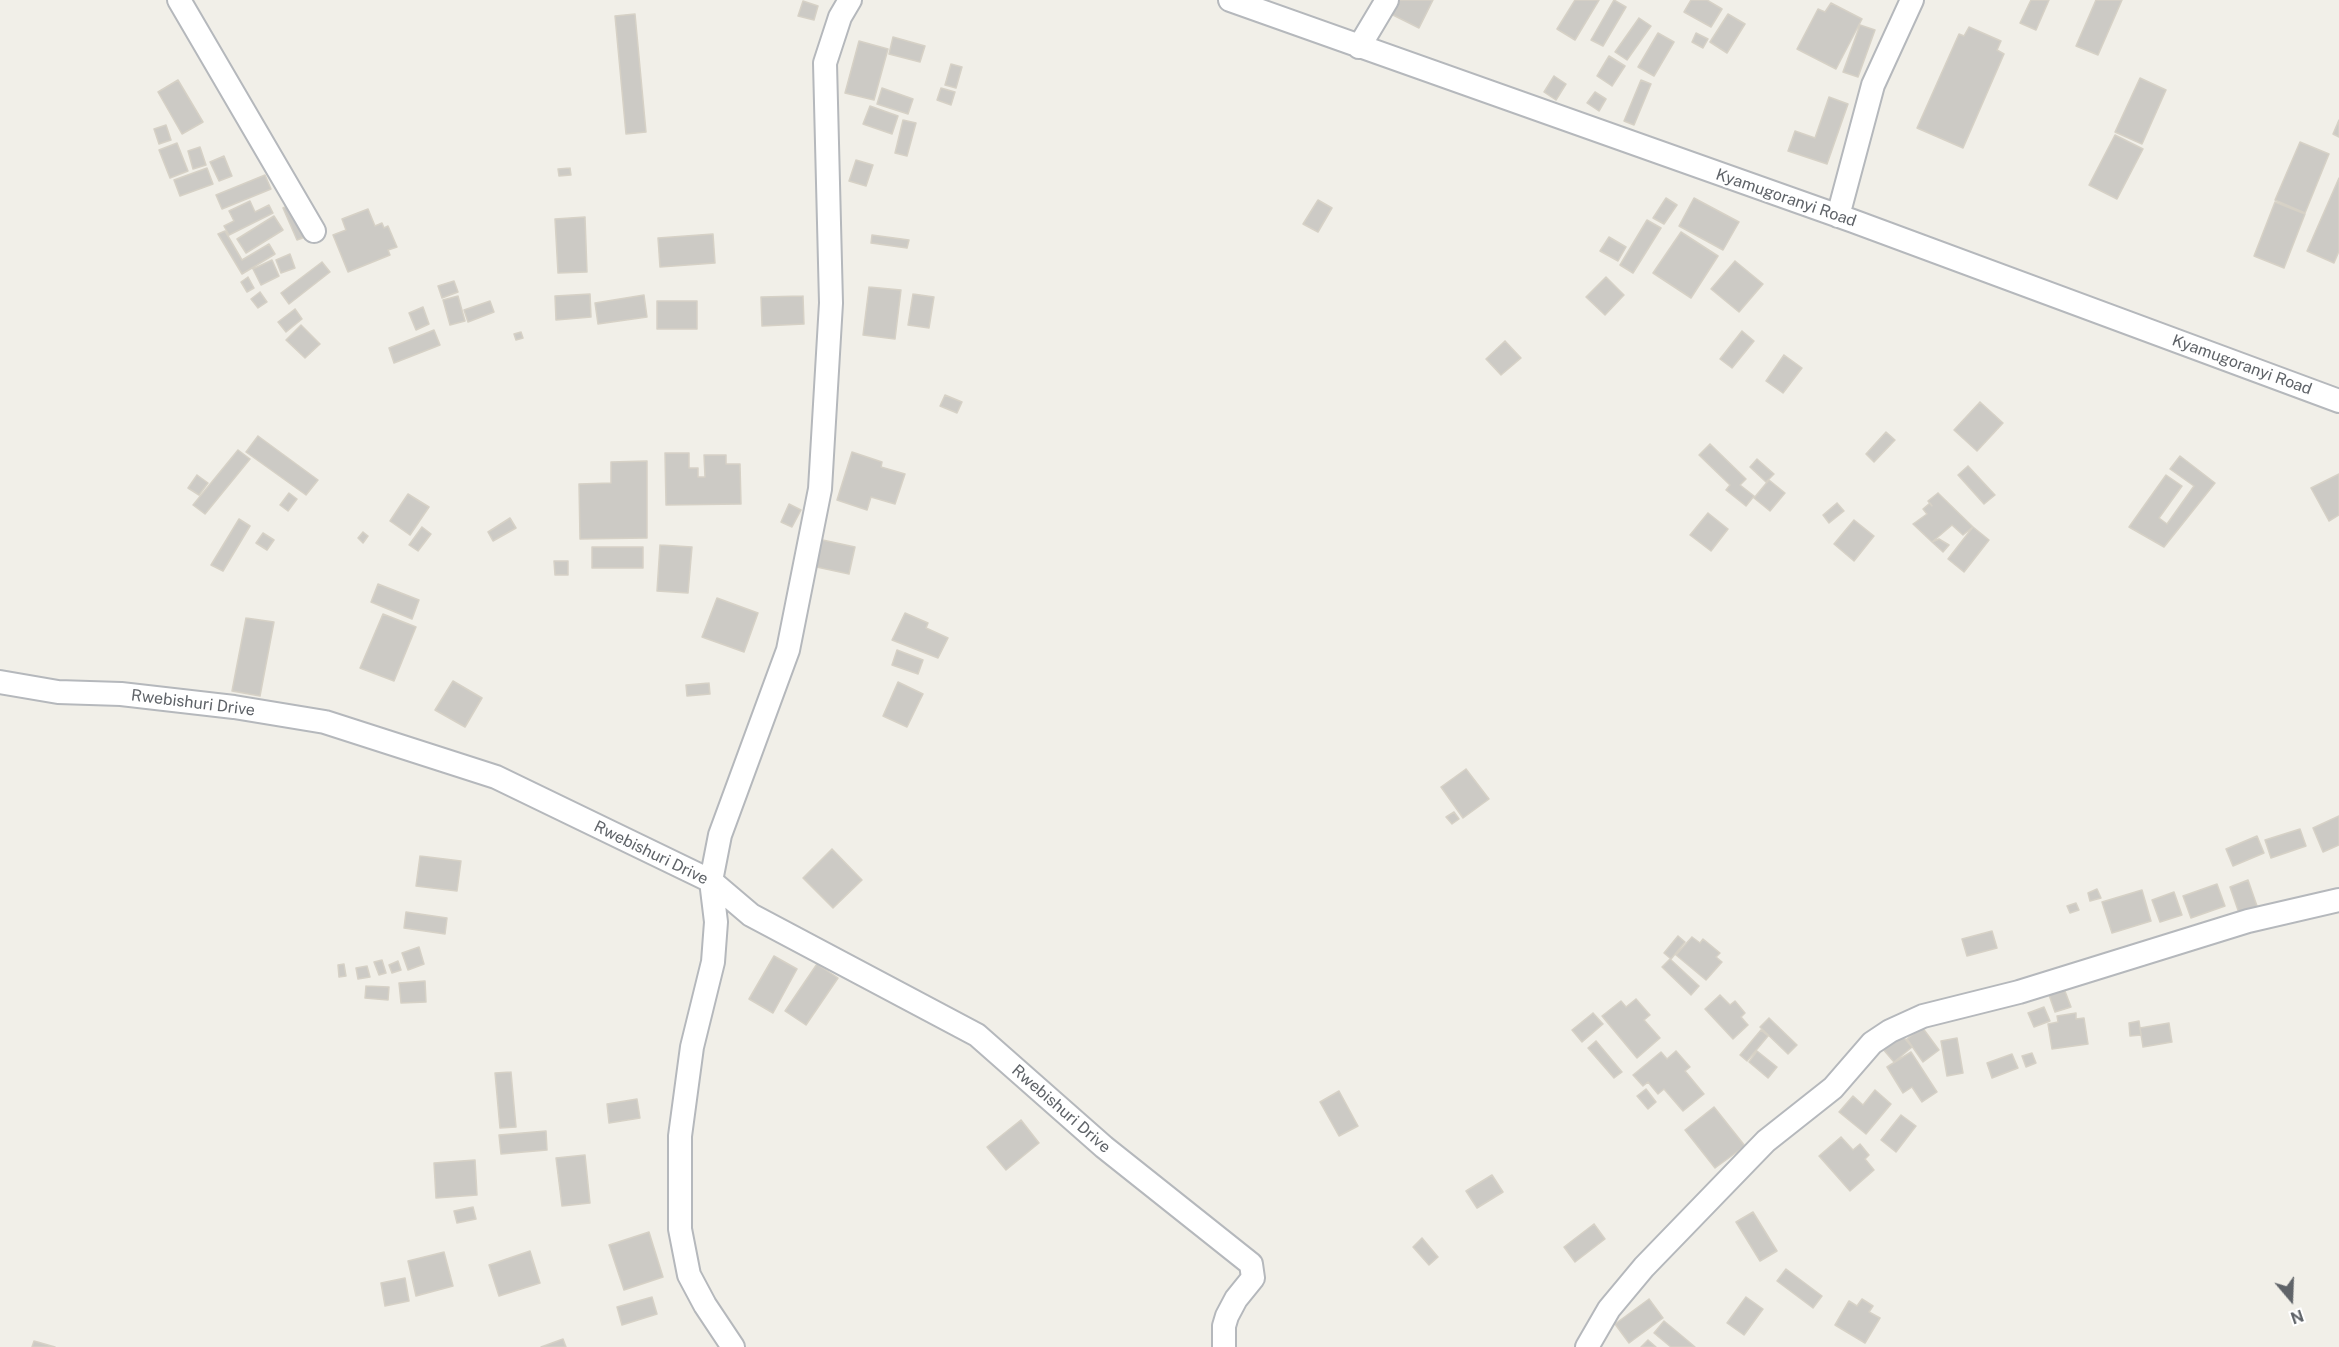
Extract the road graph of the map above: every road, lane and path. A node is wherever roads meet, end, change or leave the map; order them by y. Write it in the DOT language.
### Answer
graph roads {
  1 [pos="179,0"];
  2 [pos="850,0"];
  3 [pos="1230,0"];
  4 [pos="1387,0"];
  5 [pos="1912,0"];
  6 [pos="1359,47"];
  7 [pos="1838,216"];
  8 [pos="314,231"];
  9 [pos="2339,401"];
  10 [pos="0,682"];
  11 [pos="711,881"];
  12 [pos="2339,900"];
  13 [pos="733,1347"];
  14 [pos="1224,1347"];
  15 [pos="1587,1347"];
  1 -- 8 [label="street"];
  2 -- 11 [label="street"];
  3 -- 6 [label="street, Kyamugoranyi Road"];
  4 -- 6 [label="street"];
  5 -- 7 [label="street"];
  6 -- 7 [label="street, Kyamugoranyi Road"];
  7 -- 9 [label="street, Kyamugoranyi Road"];
  10 -- 11 [label="street, Rwebishuri Drive"];
  11 -- 13 [label="street"];
  11 -- 14 [label="street, Rwebishuri Drive"];
  12 -- 15 [label="street"];
}
